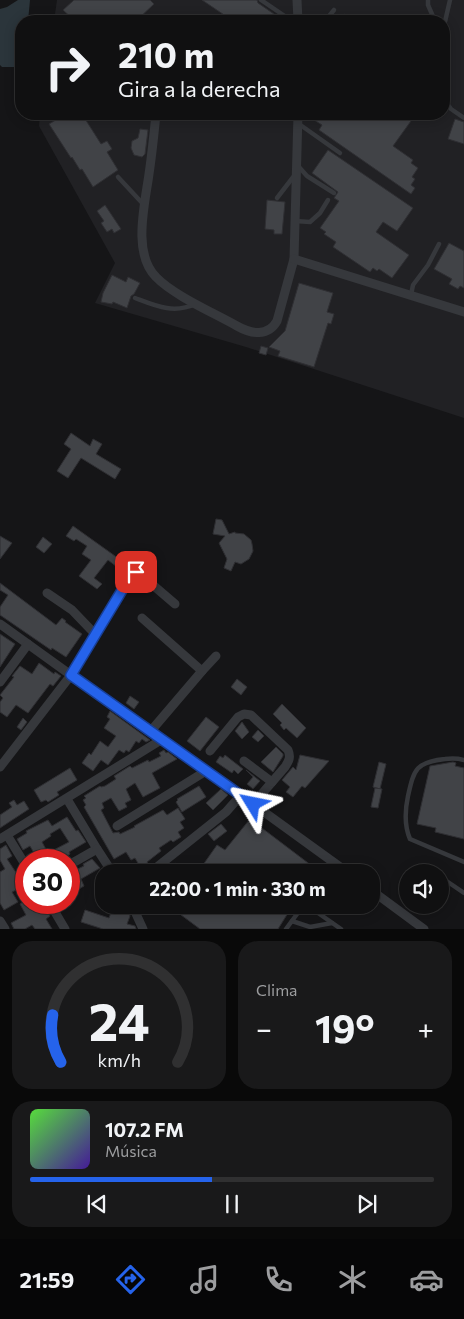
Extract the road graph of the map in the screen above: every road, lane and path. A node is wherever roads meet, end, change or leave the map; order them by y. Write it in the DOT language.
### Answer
graph roads {
  1 [pos="261,0"];
  2 [pos="297,0"];
  3 [pos="428,0"];
  4 [pos="450,0"];
  5 [pos="334,10"];
  6 [pos="283,15"];
  7 [pos="298,15"];
  8 [pos="330,15"];
  9 [pos="432,15"];
  10 [pos="447,15"];
  11 [pos="450,107"];
  12 [pos="464,118"];
  13 [pos="155,120"];
  14 [pos="298,120"];
  15 [pos="298,124"];
  16 [pos="340,153"];
  17 [pos="297,167"];
  18 [pos="118,177"];
  19 [pos="334,193"];
  20 [pos="277,198"];
  21 [pos="328,200"];
  22 [pos="144,205"];
  23 [pos="295,221"];
  24 [pos="439,244"];
  25 [pos="294,259"];
  26 [pos="411,295"];
  27 [pos="135,298"];
  28 [pos="197,304"];
  29 [pos="464,312"];
  30 [pos="47,593"];
  31 [pos="175,604"];
  32 [pos="142,618"];
  33 [pos="0,624"];
  34 [pos="95,634"];
  35 [pos="28,644"];
  36 [pos="216,656"];
  37 [pos="202,671"];
  38 [pos="71,675"];
  39 [pos="0,682"];
  40 [pos="150,732"];
  41 [pos="161,740"];
  42 [pos="210,752"];
  43 [pos="464,760"];
  44 [pos="244,761"];
  45 [pos="0,768"];
  46 [pos="206,771"];
  47 [pos="272,782"];
  48 [pos="241,795"];
  49 [pos="67,799"];
  50 [pos="253,804"];
  51 [pos="117,826"];
  52 [pos="4,837"];
  53 [pos="97,849"];
  54 [pos="15,852"];
  55 [pos="80,859"];
  56 [pos="464,862"];
  57 [pos="107,864"];
  58 [pos="161,864"];
  59 [pos="336,864"];
  60 [pos="449,883"];
  61 [pos="464,893"];
  62 [pos="380,897"];
  63 [pos="56,914"];
  64 [pos="136,914"];
  65 [pos="292,921"];
  66 [pos="0,922"];
  67 [pos="332,923"];
  68 [pos="5,929"];
  69 [pos="65,929"];
  70 [pos="143,929"];
  71 [pos="286,929"];
  72 [pos="341,929"];
  73 [pos="424,929"];
  1 -- 6 [label="lane"];
  2 -- 7 [label="street"];
  3 -- 9 [label="lane"];
  4 -- 10 [label="lane"];
  5 -- 8 [label="lane"];
  11 -- 12 [label="lane"];
  13 -- 22 [label="street"];
  14 -- 15 [label="street"];
  15 -- 16 [label="lane"];
  15 -- 17 [label="street"];
  17 -- 19 [label="lane"];
  17 -- 20 [label="lane"];
  17 -- 23 [label="street"];
  18 -- 22 [label="lane"];
  21 -- 23 [label="lane"];
  22 -- 28 [label="street"];
  23 -- 25 [label="street"];
  24 -- 26 [label="lane"];
  25 -- 26 [label="street"];
  25 -- 28 [label="street"];
  26 -- 29 [label="street"];
  27 -- 28 [label="lane"];
  30 -- 34 [label="street"];
  31 -- 34 [label="street"];
  32 -- 37 [label="street"];
  33 -- 35 [label="street"];
  34 -- 38 [label="street"];
  35 -- 38 [label="street"];
  35 -- 39 [label="street"];
  36 -- 37 [label="street"];
  37 -- 40 [label="street"];
  38 -- 40 [label="street"];
  38 -- 45 [label="street"];
  40 -- 41 [label="street"];
  41 -- 46 [label="street"];
  41 -- 49 [label="street"];
  42 -- 47 [label="street"];
  43 -- 56 [label="lane"];
  44 -- 47 [label="street"];
  46 -- 48 [label="street"];
  46 -- 51 [label="street"];
  47 -- 50 [label="street"];
  48 -- 50 [label="street"];
  48 -- 58 [label="street"];
  49 -- 52 [label="street"];
  49 -- 53 [label="street"];
  50 -- 59 [label="street"];
  52 -- 54 [label="street"];
  53 -- 55 [label="street"];
  53 -- 57 [label="street"];
  60 -- 61 [label="lane"];
  62 -- 73 [label="street"];
  63 -- 69 [label="street"];
  64 -- 70 [label="street"];
  65 -- 67 [label="lane"];
  65 -- 67 [label="lane"];
  65 -- 71 [label="lane"];
  66 -- 68 [label="street"];
  67 -- 72 [label="lane"];
}
